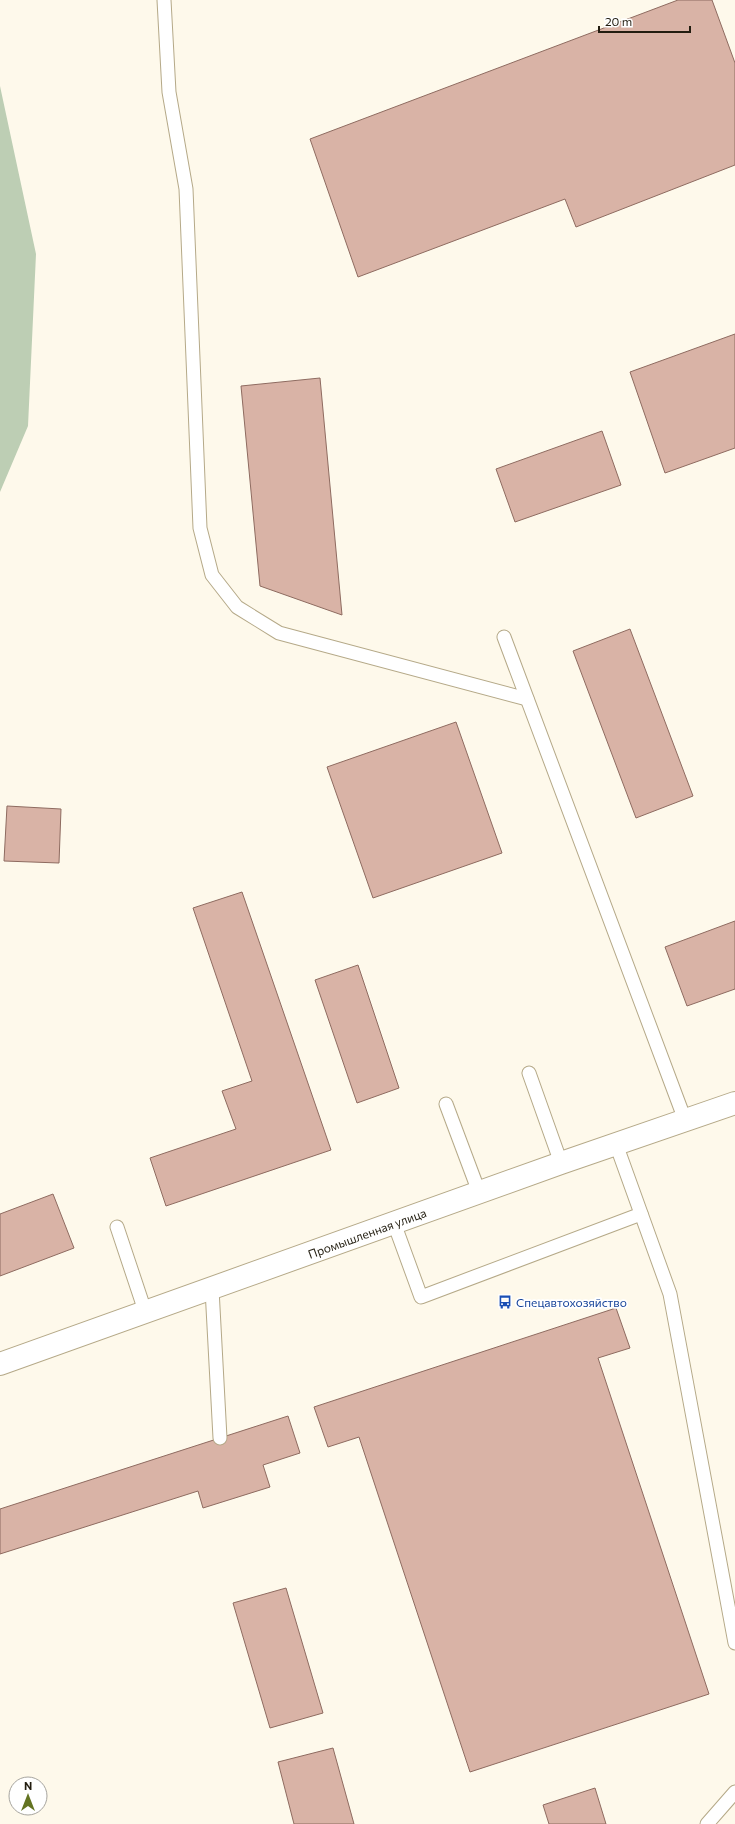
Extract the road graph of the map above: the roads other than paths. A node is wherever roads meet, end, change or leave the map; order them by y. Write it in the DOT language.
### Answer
graph roads {
  1 [pos="164,0"];
  2 [pos="504,637"];
  3 [pos="527,699"];
  4 [pos="529,1073"];
  5 [pos="735,1103"];
  6 [pos="446,1104"];
  7 [pos="685,1120"];
  8 [pos="616,1144"];
  9 [pos="561,1163"];
  10 [pos="479,1192"];
  11 [pos="641,1214"];
  12 [pos="394,1224"];
  13 [pos="117,1227"];
  14 [pos="212,1289"];
  15 [pos="146,1314"];
  16 [pos="0,1364"];
  17 [pos="220,1438"];
  18 [pos="735,1643"];
  19 [pos="735,1792"];
  20 [pos="706,1824"];
  1 -- 3 [label="lane"];
  2 -- 3 [label="lane"];
  3 -- 7 [label="lane"];
  4 -- 9 [label="lane"];
  5 -- 7 [label="main road, Промышленная улица"];
  6 -- 10 [label="lane"];
  7 -- 8 [label="main road, Промышленная улица"];
  8 -- 9 [label="main road, Промышленная улица"];
  8 -- 11 [label="lane"];
  9 -- 10 [label="main road, Промышленная улица"];
  10 -- 12 [label="main road, Промышленная улица"];
  11 -- 12 [label="lane"];
  11 -- 18 [label="lane"];
  12 -- 14 [label="main road, Промышленная улица"];
  13 -- 15 [label="lane"];
  14 -- 15 [label="main road, Промышленная улица"];
  14 -- 17 [label="lane"];
  15 -- 16 [label="main road, Промышленная улица"];
  19 -- 20 [label="lane"];
}
